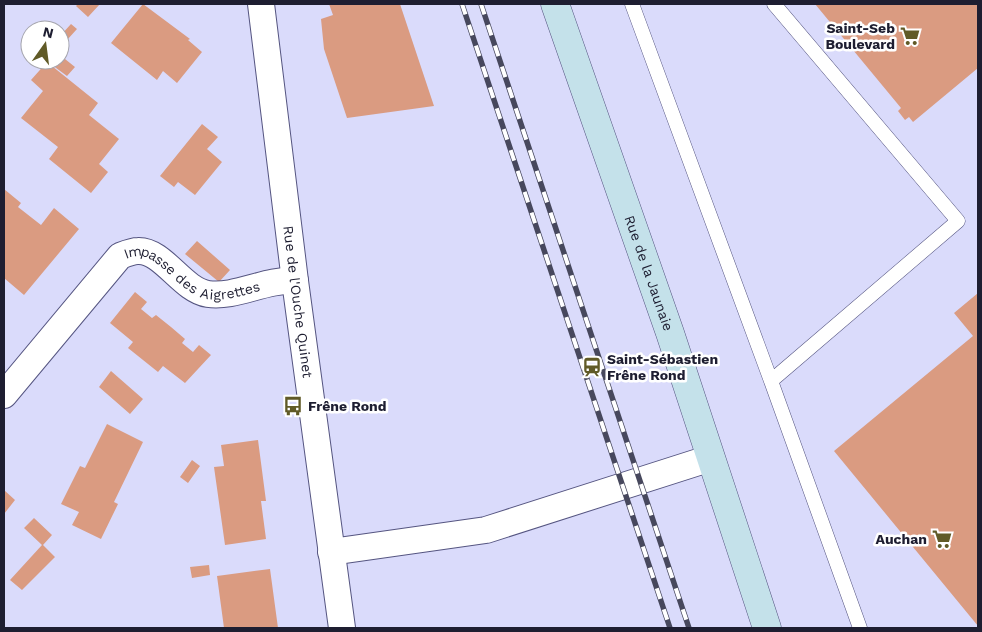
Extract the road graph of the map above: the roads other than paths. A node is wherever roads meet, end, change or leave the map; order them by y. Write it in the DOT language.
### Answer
graph roads {
  1 [pos="261,4"];
  2 [pos="554,4"];
  3 [pos="632,4"];
  4 [pos="774,4"];
  5 [pos="295,281"];
  6 [pos="770,381"];
  7 [pos="4,395"];
  8 [pos="711,458"];
  9 [pos="332,552"];
  10 [pos="342,628"];
  11 [pos="767,628"];
  12 [pos="860,628"];
  1 -- 5 [label="street, Rue de l'Ouche Quinet"];
  2 -- 8 [label="main road, Rue de la Jaunaie"];
  3 -- 6 [label="lane"];
  4 -- 6 [label="lane"];
  5 -- 7 [label="street, Impasse des Aigrettes"];
  5 -- 9 [label="street, Rue de l'Ouche Quinet"];
  6 -- 12 [label="lane"];
  8 -- 9 [label="street"];
  8 -- 11 [label="main road, Rue de la Jaunaie"];
  9 -- 10 [label="street, Rue de l'Ouche Quinet"];
}
